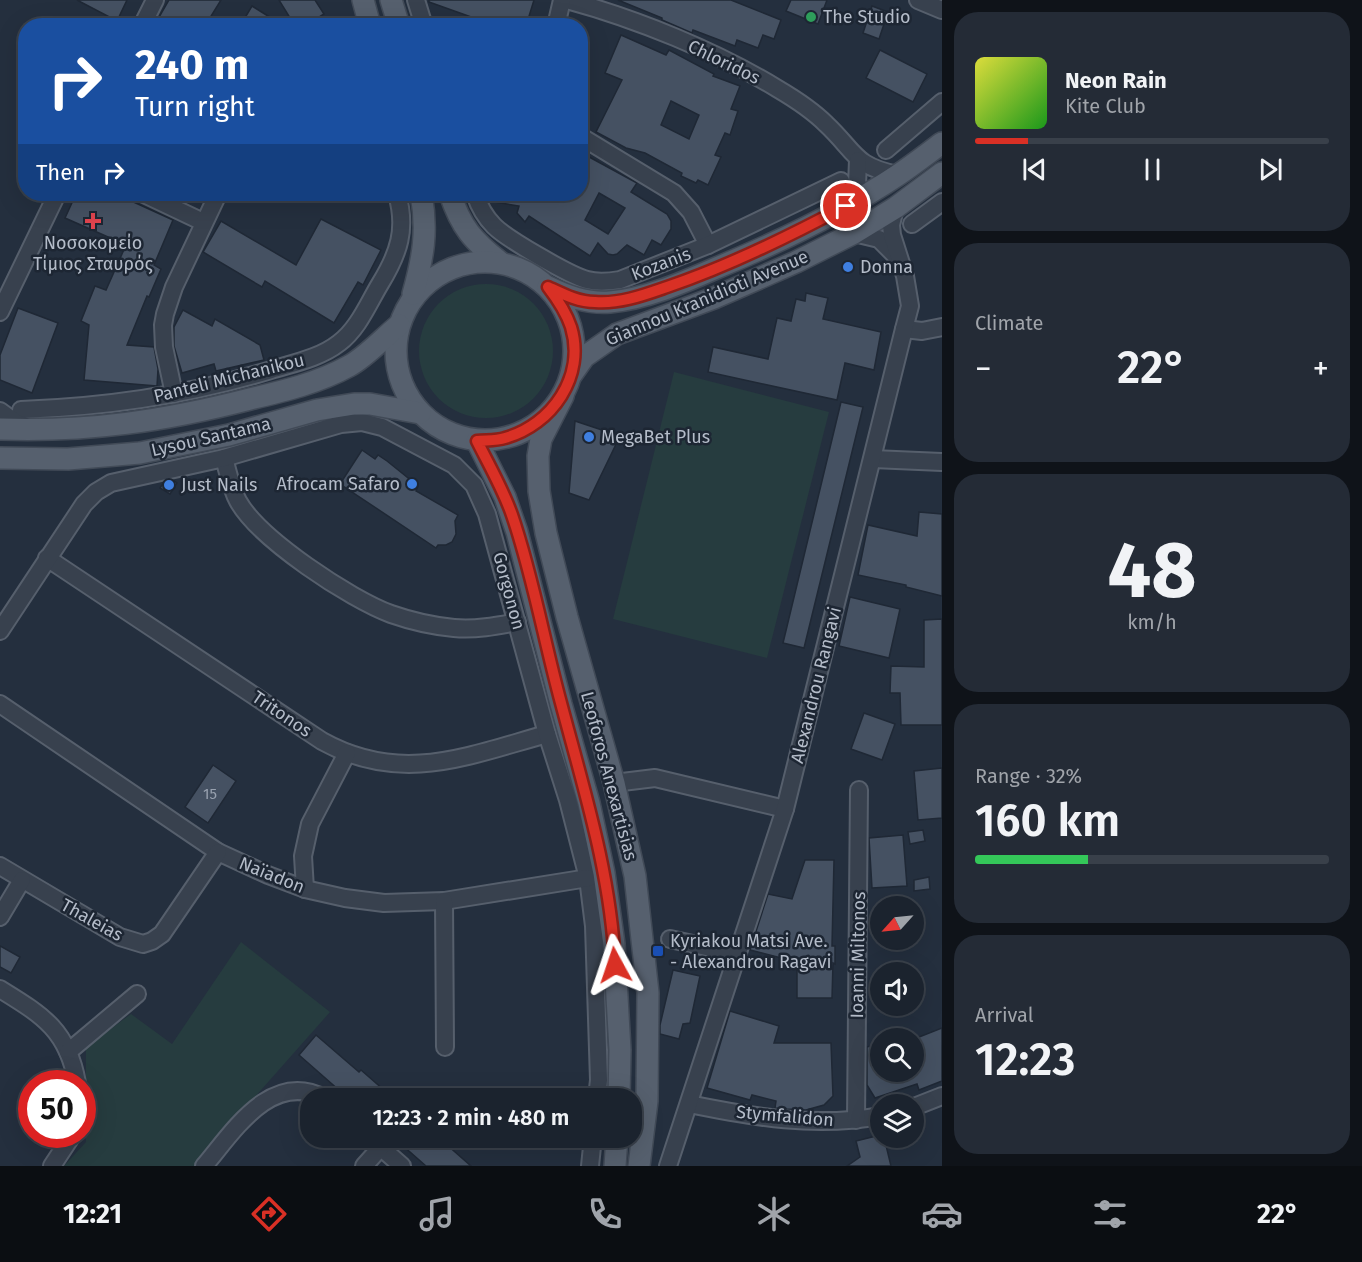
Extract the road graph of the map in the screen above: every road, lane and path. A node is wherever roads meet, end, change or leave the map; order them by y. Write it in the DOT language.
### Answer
graph roads {
  1 [pos="155,0"];
  2 [pos="363,0"];
  3 [pos="391,0"];
  4 [pos="416,0"];
  5 [pos="562,0"];
  6 [pos="567,0"];
  7 [pos="918,0"];
  8 [pos="942,10"];
  9 [pos="146,18"];
  10 [pos="368,18"];
  11 [pos="397,18"];
  12 [pos="422,18"];
  13 [pos="558,18"];
  14 [pos="942,102"];
  15 [pos="588,140"];
  16 [pos="942,143"];
  17 [pos="886,150"];
  18 [pos="858,160"];
  19 [pos="942,173"];
  20 [pos="898,176"];
  21 [pos="841,181"];
  22 [pos="54,201"];
  23 [pos="159,201"];
  24 [pos="214,201"];
  25 [pos="398,201"];
  26 [pos="422,201"];
  27 [pos="453,201"];
  28 [pos="479,201"];
  29 [pos="942,202"];
  30 [pos="846,206"];
  31 [pos="895,208"];
  32 [pos="203,222"];
  33 [pos="912,224"];
  34 [pos="854,233"];
  35 [pos="708,246"];
  36 [pos="899,260"];
  37 [pos="500,262"];
  38 [pos="548,287"];
  39 [pos="412,298"];
  40 [pos="0,312"];
  41 [pos="399,325"];
  42 [pos="942,327"];
  43 [pos="904,329"];
  44 [pos="571,375"];
  45 [pos="174,394"];
  46 [pos="563,396"];
  47 [pos="21,410"];
  48 [pos="0,411"];
  49 [pos="420,413"];
  50 [pos="0,429"];
  51 [pos="36,430"];
  52 [pos="477,441"];
  53 [pos="0,458"];
  54 [pos="224,458"];
  55 [pos="873,459"];
  56 [pos="942,462"];
  57 [pos="47,558"];
  58 [pos="517,622"];
  59 [pos="0,631"];
  60 [pos="0,704"];
  61 [pos="548,734"];
  62 [pos="347,753"];
  63 [pos="614,783"];
  64 [pos="859,790"];
  65 [pos="785,809"];
  66 [pos="218,852"];
  67 [pos="0,866"];
  68 [pos="588,878"];
  69 [pos="22,880"];
  70 [pos="305,889"];
  71 [pos="444,901"];
  72 [pos="0,916"];
  73 [pos="670,939"];
  74 [pos="738,954"];
  75 [pos="0,988"];
  76 [pos="137,994"];
  77 [pos="445,1047"];
  78 [pos="68,1052"];
  79 [pos="75,1070"];
  80 [pos="598,1088"];
  81 [pos="619,1088"];
  82 [pos="300,1091"];
  83 [pos="942,1096"];
  84 [pos="924,1103"];
  85 [pos="689,1104"];
  86 [pos="870,1118"];
  87 [pos="856,1120"];
  88 [pos="64,1148"];
  89 [pos="372,1148"];
  90 [pos="382,1148"];
  91 [pos="592,1148"];
  92 [pos="616,1148"];
  93 [pos="52,1166"];
  94 [pos="204,1166"];
  95 [pos="364,1166"];
  96 [pos="402,1166"];
  97 [pos="590,1166"];
  98 [pos="615,1166"];
  99 [pos="639,1166"];
  100 [pos="668,1166"];
  1 -- 9 [label="street"];
  2 -- 10 [label="main road"];
  3 -- 11 [label="main road"];
  4 -- 12 [label="street"];
  5 -- 13 [label="street"];
  6 -- 18 [label="street, Chloridos"];
  7 -- 8 [label="street"];
  14 -- 17 [label="street"];
  15 -- 35 [label="street, Kozanis"];
  16 -- 20 [label="main road, Giannou Kranidioti Avenue"];
  18 -- 20 [label="street, Chloridos"];
  18 -- 30 [label="street"];
  19 -- 31 [label="main road, Giannou Kranidioti Avenue"];
  20 -- 30 [label="main road, Giannou Kranidioti Avenue"];
  21 -- 35 [label="street"];
  22 -- 40 [label="street"];
  23 -- 32 [label="street"];
  24 -- 32 [label="street"];
  25 -- 45 [label="street, Panteli Michanikou"];
  26 -- 39 [label="main road"];
  27 -- 37 [label="main road"];
  28 -- 35 [label="street, Kozanis"];
  29 -- 33 [label="street"];
  30 -- 38 [label="main road, Giannou Kranidioti Avenue"];
  31 -- 34 [label="main road, Giannou Kranidioti Avenue"];
  31 -- 36 [label="street, Alexandrou Rangavi"];
  32 -- 45 [label="street"];
  34 -- 36 [label="street, Alexandrou Rangavi"];
  34 -- 44 [label="main road, Giannou Kranidioti Avenue"];
  36 -- 43 [label="street, Alexandrou Rangavi"];
  37 -- 38 [label="main road"];
  37 -- 39 [label="main road"];
  38 -- 44 [label="main road"];
  39 -- 41 [label="main road"];
  41 -- 49 [label="main road"];
  41 -- 51 [label="main road, Lysou Santama"];
  42 -- 43 [label="street"];
  43 -- 55 [label="street, Alexandrou Rangavi"];
  44 -- 46 [label="main road"];
  45 -- 47 [label="street, Panteli Michanikou"];
  46 -- 52 [label="main road"];
  46 -- 63 [label="main road, Leoforos Anexartisias"];
  48 -- 51 [label="street"];
  49 -- 52 [label="main road"];
  49 -- 53 [label="main road, Lysou Santama"];
  50 -- 51 [label="main road, Lysou Santama"];
  52 -- 81 [label="main road, Leoforos Anexartisias"];
  54 -- 57 [label="street, Gorgonon"];
  54 -- 58 [label="street"];
  54 -- 58 [label="street, Gorgonon"];
  55 -- 56 [label="street"];
  55 -- 65 [label="street, Alexandrou Rangavi"];
  57 -- 59 [label="street"];
  57 -- 62 [label="street, Tritonos"];
  58 -- 61 [label="street, Gorgonon"];
  60 -- 66 [label="street, Naïadon"];
  61 -- 62 [label="street, Tritonos"];
  61 -- 68 [label="street, Gorgonon"];
  62 -- 70 [label="street"];
  63 -- 65 [label="street"];
  63 -- 99 [label="main road, Leoforos Anexartisias"];
  64 -- 87 [label="street, Ioanni Miltonos"];
  65 -- 74 [label="street, Alexandrou Rangavi"];
  66 -- 69 [label="street, Thaleias"];
  66 -- 70 [label="street, Naïadon"];
  67 -- 69 [label="street, Thaleias"];
  68 -- 71 [label="street, Naïadon"];
  68 -- 80 [label="street, Gorgonon"];
  69 -- 72 [label="street"];
  70 -- 71 [label="street, Naïadon"];
  71 -- 77 [label="street"];
  73 -- 74 [label="street"];
  74 -- 85 [label="street, Alexandrou Rangavi"];
  75 -- 78 [label="street"];
  76 -- 78 [label="street"];
  78 -- 79 [label="street"];
  82 -- 94 [label="street"];
  83 -- 84 [label="street"];
  85 -- 87 [label="street, Stymfalidon"];
  85 -- 100 [label="street, Alexandrou Rangavi"];
  86 -- 87 [label="street, Stymfalidon"];
  88 -- 93 [label="street"];
  89 -- 95 [label="street"];
  90 -- 96 [label="street"];
  91 -- 97 [label="street"];
  92 -- 98 [label="main road"];
}
